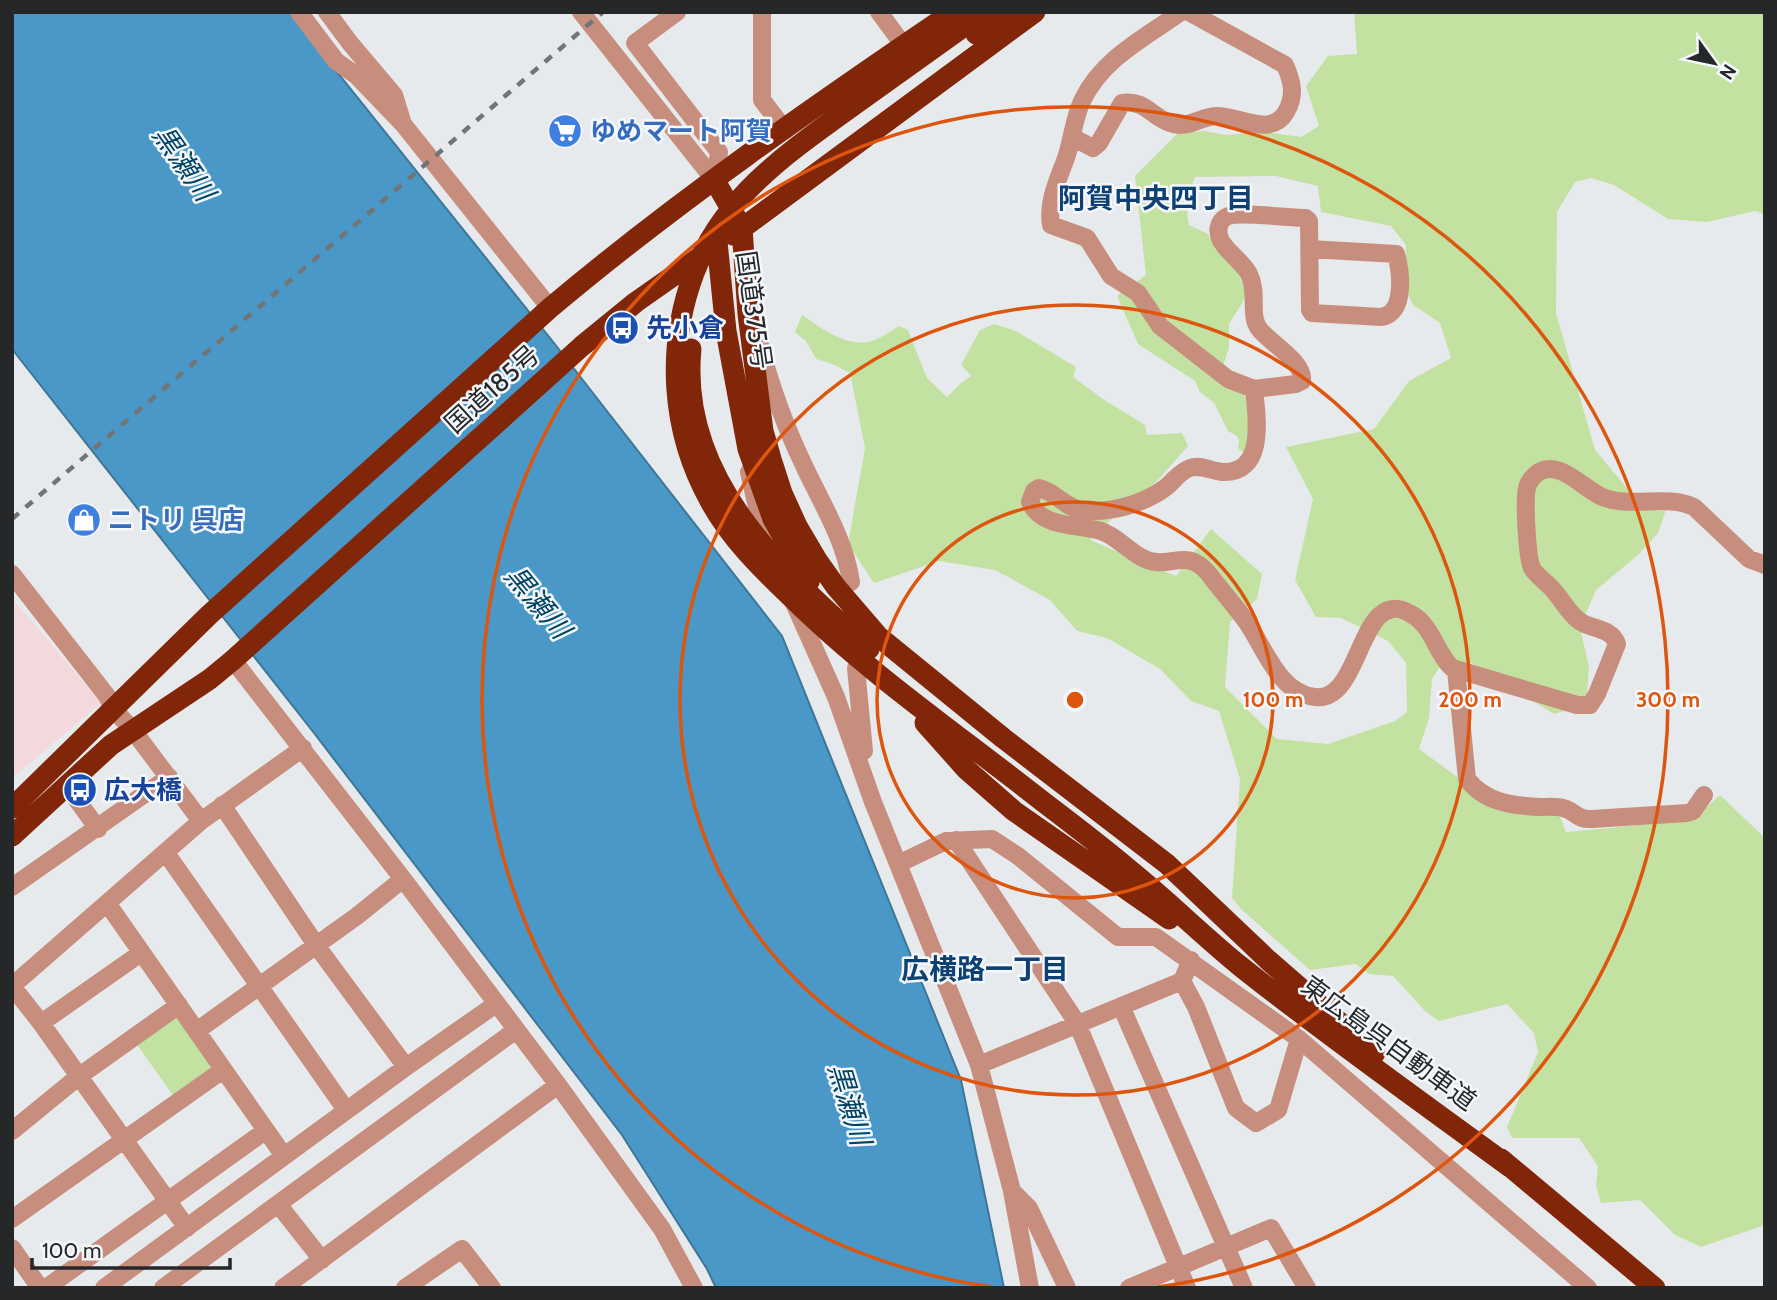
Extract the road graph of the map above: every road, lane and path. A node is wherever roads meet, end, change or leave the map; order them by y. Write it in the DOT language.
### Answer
graph roads {
  1 [pos="299,12"];
  2 [pos="327,12"];
  3 [pos="581,12"];
  4 [pos="677,12"];
  5 [pos="762,12"];
  6 [pos="953,12"];
  7 [pos="984,12"];
  8 [pos="1006,12"];
  9 [pos="1035,12"];
  10 [pos="1181,12"];
  11 [pos="1189,12"];
  12 [pos="889,16"];
  13 [pos="904,46"];
  14 [pos="890,87"];
  15 [pos="402,124"];
  16 [pos="785,130"];
  17 [pos="1072,137"];
  18 [pos="715,181"];
  19 [pos="742,229"];
  20 [pos="716,246"];
  21 [pos="1310,249"];
  22 [pos="745,269"];
  23 [pos="545,313"];
  24 [pos="1254,389"];
  25 [pos="741,417"];
  26 [pos="1765,565"];
  27 [pos="12,574"];
  28 [pos="851,582"];
  29 [pos="236,657"];
  30 [pos="856,668"];
  31 [pos="1456,670"];
  32 [pos="113,709"];
  33 [pos="951,723"];
  34 [pos="132,729"];
  35 [pos="303,748"];
  36 [pos="169,777"];
  37 [pos="67,786"];
  38 [pos="1704,795"];
  39 [pos="873,802"];
  40 [pos="222,805"];
  41 [pos="12,808"];
  42 [pos="201,821"];
  43 [pos="98,829"];
  44 [pos="12,836"];
  45 [pos="956,840"];
  46 [pos="166,853"];
  47 [pos="898,864"];
  48 [pos="403,879"];
  49 [pos="12,887"];
  50 [pos="107,904"];
  51 [pos="316,945"];
  52 [pos="141,953"];
  53 [pos="1191,960"];
  54 [pos="1268,960"];
  55 [pos="1235,962"];
  56 [pos="1182,981"];
  57 [pos="12,986"];
  58 [pos="258,986"];
  59 [pos="496,1004"];
  60 [pos="179,1005"];
  61 [pos="1121,1006"];
  62 [pos="41,1023"];
  63 [pos="1077,1023"];
  64 [pos="198,1030"];
  65 [pos="516,1030"];
  66 [pos="1298,1039"];
  67 [pos="979,1065"];
  68 [pos="406,1067"];
  69 [pos="223,1070"];
  70 [pos="78,1077"];
  71 [pos="558,1085"];
  72 [pos="346,1110"];
  73 [pos="12,1131"];
  74 [pos="265,1131"];
  75 [pos="122,1139"];
  76 [pos="284,1156"];
  77 [pos="1510,1167"];
  78 [pos="1012,1191"];
  79 [pos="167,1202"];
  80 [pos="278,1204"];
  81 [pos="12,1219"];
  82 [pos="187,1228"];
  83 [pos="1226,1246"];
  84 [pos="12,1248"];
  85 [pos="322,1260"];
  86 [pos="1178,1266"];
  87 [pos="40,1288"];
  88 [pos="47,1288"];
  89 [pos="104,1288"];
  90 [pos="163,1288"];
  91 [pos="283,1288"];
  92 [pos="405,1288"];
  93 [pos="492,1288"];
  94 [pos="694,1288"];
  95 [pos="1030,1288"];
  96 [pos="1067,1288"];
  97 [pos="1129,1288"];
  98 [pos="1187,1288"];
  99 [pos="1244,1288"];
  100 [pos="1307,1288"];
  101 [pos="1588,1288"];
  102 [pos="1656,1288"];
  1 -- 15 [label="street"];
  2 -- 15 [label="street"];
  3 -- 18 [label="street"];
  4 -- 18 [label="street"];
  5 -- 16 [label="street"];
  6 -- 13 [label="highway, 国道185号"];
  7 -- 14 [label="highway"];
  8 -- 14 [label="highway"];
  9 -- 19 [label="highway, 国道185号"];
  10 -- 17 [label="street"];
  11 -- 17 [label="street"];
  12 -- 13 [label="street"];
  13 -- 16 [label="highway, 国道185号"];
  14 -- 33 [label="highway"];
  15 -- 23 [label="street"];
  16 -- 18 [label="highway, 国道185号"];
  17 -- 24 [label="street"];
  18 -- 19 [label="highway, 国道375号"];
  18 -- 20 [label="highway, 国道375号"];
  18 -- 23 [label="highway, 国道185号"];
  19 -- 20 [label="highway, 国道185号"];
  19 -- 22 [label="highway, 国道375号"];
  20 -- 25 [label="highway, 国道375号"];
  20 -- 29 [label="highway, 国道185号"];
  21 -- 21 [label="street"];
  21 -- 24 [label="street"];
  22 -- 28 [label="street"];
  22 -- 54 [label="highway, 国道375号"];
  23 -- 32 [label="highway, 国道185号"];
  24 -- 31 [label="street"];
  25 -- 39 [label="street"];
  25 -- 55 [label="highway, 国道375号"];
  26 -- 31 [label="street"];
  27 -- 32 [label="street"];
  29 -- 34 [label="highway, 国道185号"];
  29 -- 35 [label="street"];
  30 -- 39 [label="street"];
  31 -- 38 [label="street"];
  32 -- 34 [label="street"];
  32 -- 41 [label="highway, 国道185号"];
  33 -- 54 [label="highway"];
  33 -- 55 [label="highway"];
  34 -- 36 [label="street"];
  34 -- 37 [label="highway, 国道185号"];
  35 -- 40 [label="street"];
  35 -- 48 [label="street"];
  36 -- 42 [label="street"];
  36 -- 43 [label="street"];
  37 -- 43 [label="street"];
  37 -- 44 [label="highway, 国道185号"];
  39 -- 47 [label="street"];
  40 -- 42 [label="street"];
  40 -- 51 [label="street"];
  42 -- 46 [label="street"];
  43 -- 49 [label="street"];
  45 -- 47 [label="street"];
  45 -- 53 [label="street"];
  45 -- 63 [label="street"];
  46 -- 50 [label="street"];
  46 -- 58 [label="street"];
  47 -- 67 [label="street"];
  48 -- 51 [label="street"];
  48 -- 59 [label="street"];
  50 -- 52 [label="street"];
  50 -- 57 [label="street"];
  51 -- 58 [label="street"];
  51 -- 68 [label="street"];
  52 -- 60 [label="street"];
  52 -- 62 [label="street"];
  53 -- 56 [label="street"];
  53 -- 66 [label="street"];
  54 -- 77 [label="highway, 東広島呉自動車道"];
  55 -- 77 [label="highway, 東広島呉自動車道"];
  56 -- 61 [label="street"];
  56 -- 66 [label="street"];
  57 -- 62 [label="street"];
  58 -- 64 [label="street"];
  58 -- 72 [label="street"];
  59 -- 65 [label="street"];
  59 -- 68 [label="street"];
  60 -- 64 [label="street"];
  60 -- 70 [label="street"];
  61 -- 63 [label="street"];
  61 -- 83 [label="street"];
  62 -- 70 [label="street"];
  63 -- 67 [label="street"];
  63 -- 86 [label="street"];
  64 -- 69 [label="street"];
  65 -- 71 [label="street"];
  65 -- 80 [label="street"];
  66 -- 101 [label="street"];
  67 -- 78 [label="street"];
  68 -- 72 [label="street"];
  69 -- 74 [label="street"];
  69 -- 75 [label="street"];
  70 -- 73 [label="street"];
  70 -- 75 [label="street"];
  71 -- 85 [label="street"];
  71 -- 94 [label="street"];
  72 -- 76 [label="street"];
  74 -- 76 [label="street"];
  74 -- 79 [label="street"];
  75 -- 79 [label="street"];
  75 -- 81 [label="street"];
  76 -- 82 [label="street"];
  77 -- 102 [label="highway, 東広島呉自動車道"];
  78 -- 95 [label="street"];
  78 -- 96 [label="street"];
  79 -- 82 [label="street"];
  79 -- 88 [label="street"];
  80 -- 85 [label="street"];
  80 -- 90 [label="street"];
  82 -- 89 [label="street"];
  83 -- 86 [label="street"];
  83 -- 99 [label="street"];
  83 -- 100 [label="street"];
  84 -- 87 [label="street"];
  85 -- 91 [label="street"];
  86 -- 97 [label="street"];
  86 -- 98 [label="street"];
  92 -- 93 [label="street"];
}
